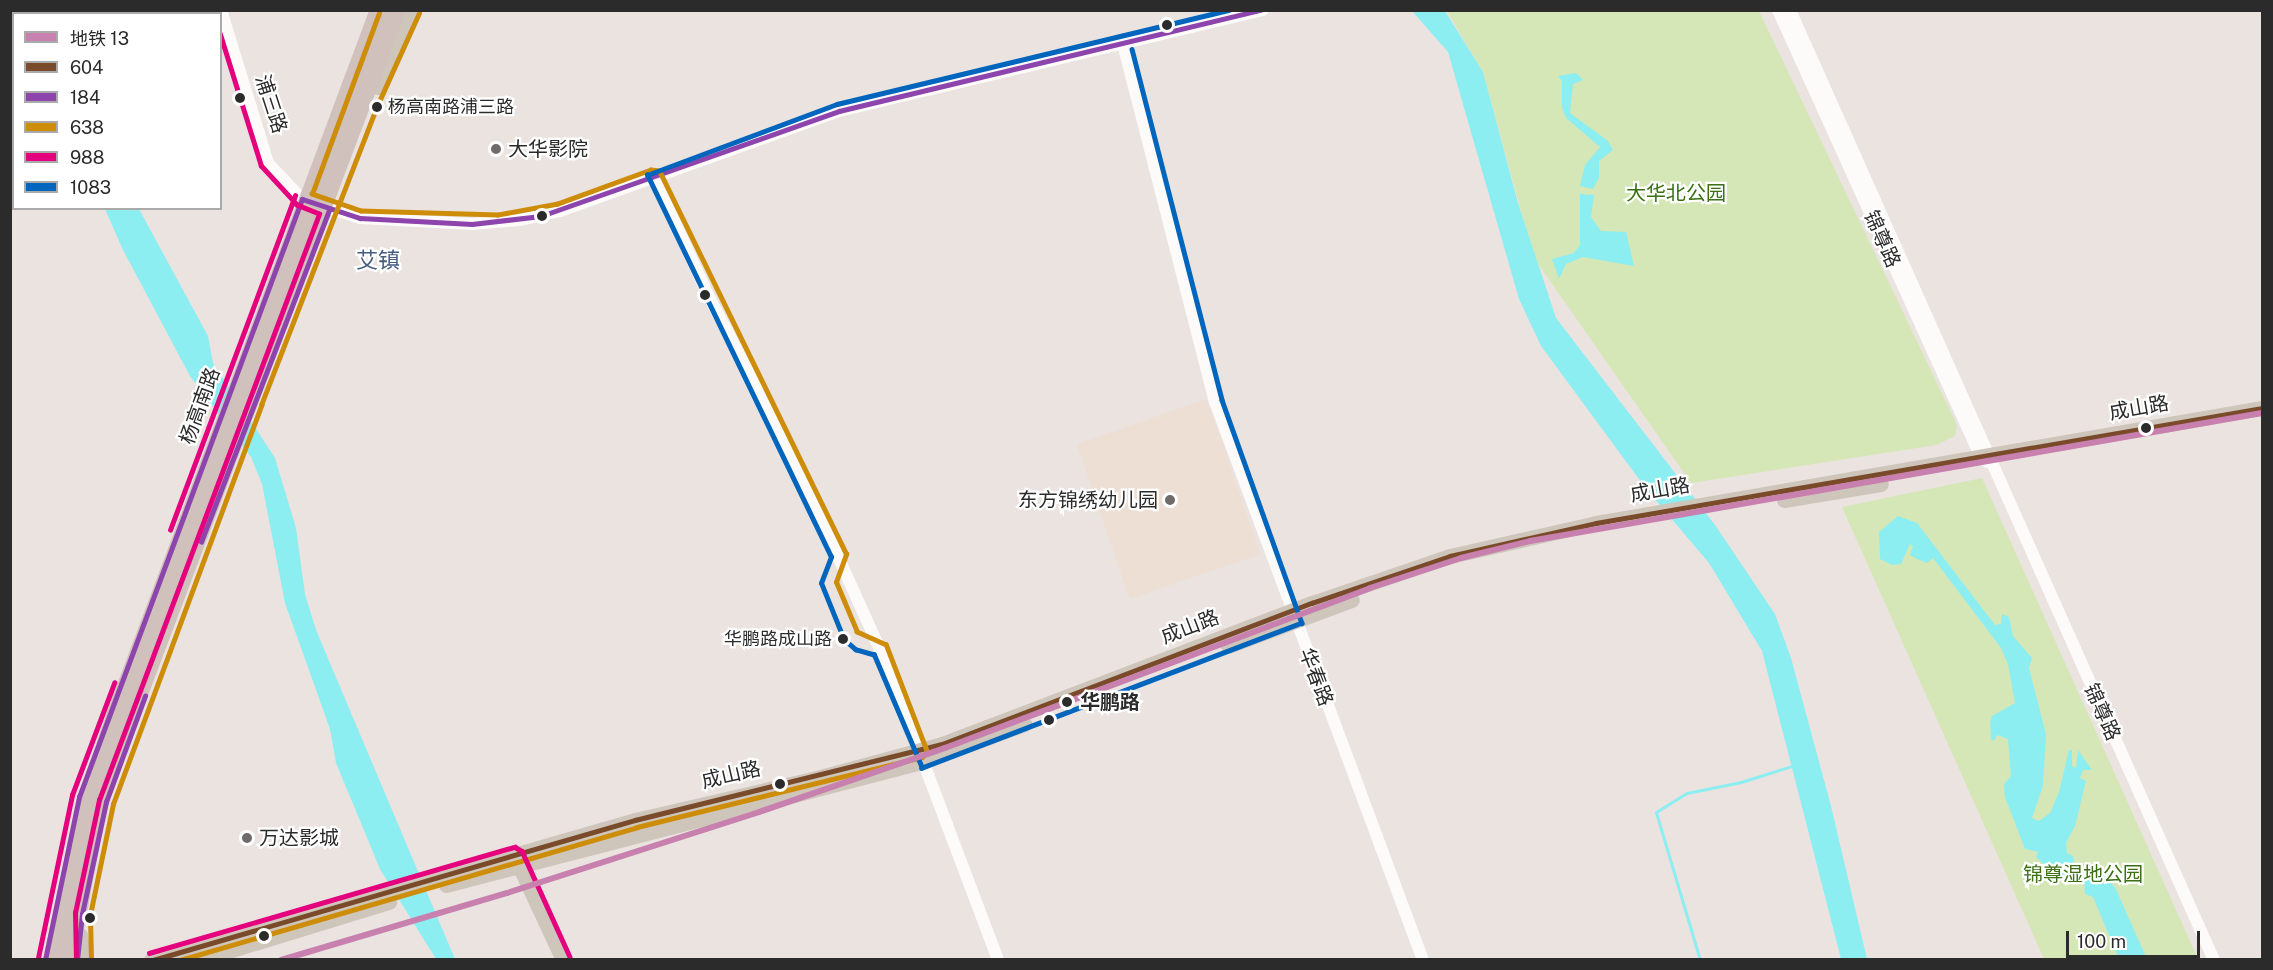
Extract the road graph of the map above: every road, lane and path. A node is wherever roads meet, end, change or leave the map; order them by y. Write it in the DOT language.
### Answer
graph roads {
  1 [pos="372,10"];
  2 [pos="379,10"];
  3 [pos="397,10"];
  4 [pos="412,10"];
  5 [pos="1263,10"];
  6 [pos="1778,10"];
  7 [pos="1790,10"];
  8 [pos="222,16"];
  9 [pos="1123,44"];
  10 [pos="654,177"];
  11 [pos="302,199"];
  12 [pos="329,210"];
  13 [pos="2262,408"];
  14 [pos="2262,418"];
  15 [pos="1987,459"];
  16 [pos="1294,616"];
  17 [pos="922,756"];
  18 [pos="517,860"];
  19 [pos="383,898"];
  20 [pos="80,935"];
  21 [pos="45,960"];
  22 [pos="52,960"];
  23 [pos="69,960"];
  24 [pos="77,960"];
  25 [pos="84,960"];
  26 [pos="151,960"];
  27 [pos="199,960"];
  28 [pos="563,960"];
  29 [pos="998,960"];
  30 [pos="1423,960"];
  31 [pos="2214,960"];
  1 -- 11 [label="main road, 杨高南路"];
  2 -- 22 [label="highway, 杨高南路"];
  3 -- 23 [label="highway"];
  4 -- 12 [label="main road"];
  5 -- 9 [label="street"];
  6 -- 15 [label="street, 锦尊路"];
  7 -- 15 [label="street, 锦尊路"];
  8 -- 11 [label="street, 浦三路"];
  9 -- 10 [label="street"];
  9 -- 16 [label="street, 华春路"];
  10 -- 12 [label="street"];
  10 -- 17 [label="street"];
  11 -- 12 [label="street"];
  11 -- 21 [label="main road, 杨高南路"];
  12 -- 20 [label="main road"];
  13 -- 15 [label="main road, 成山路"];
  14 -- 15 [label="main road, 成山路"];
  15 -- 16 [label="main road, 成山路"];
  15 -- 31 [label="street, 锦尊路"];
  16 -- 17 [label="main road, 成山路"];
  16 -- 30 [label="street, 华春路"];
  17 -- 18 [label="main road, 成山路"];
  17 -- 29 [label="street"];
  18 -- 19 [label="main road, 成山路"];
  18 -- 28 [label="main road"];
  19 -- 26 [label="main road, 成山路"];
  19 -- 27 [label="main road, 成山路"];
  20 -- 24 [label="main road"];
  20 -- 25 [label="main road"];
}
